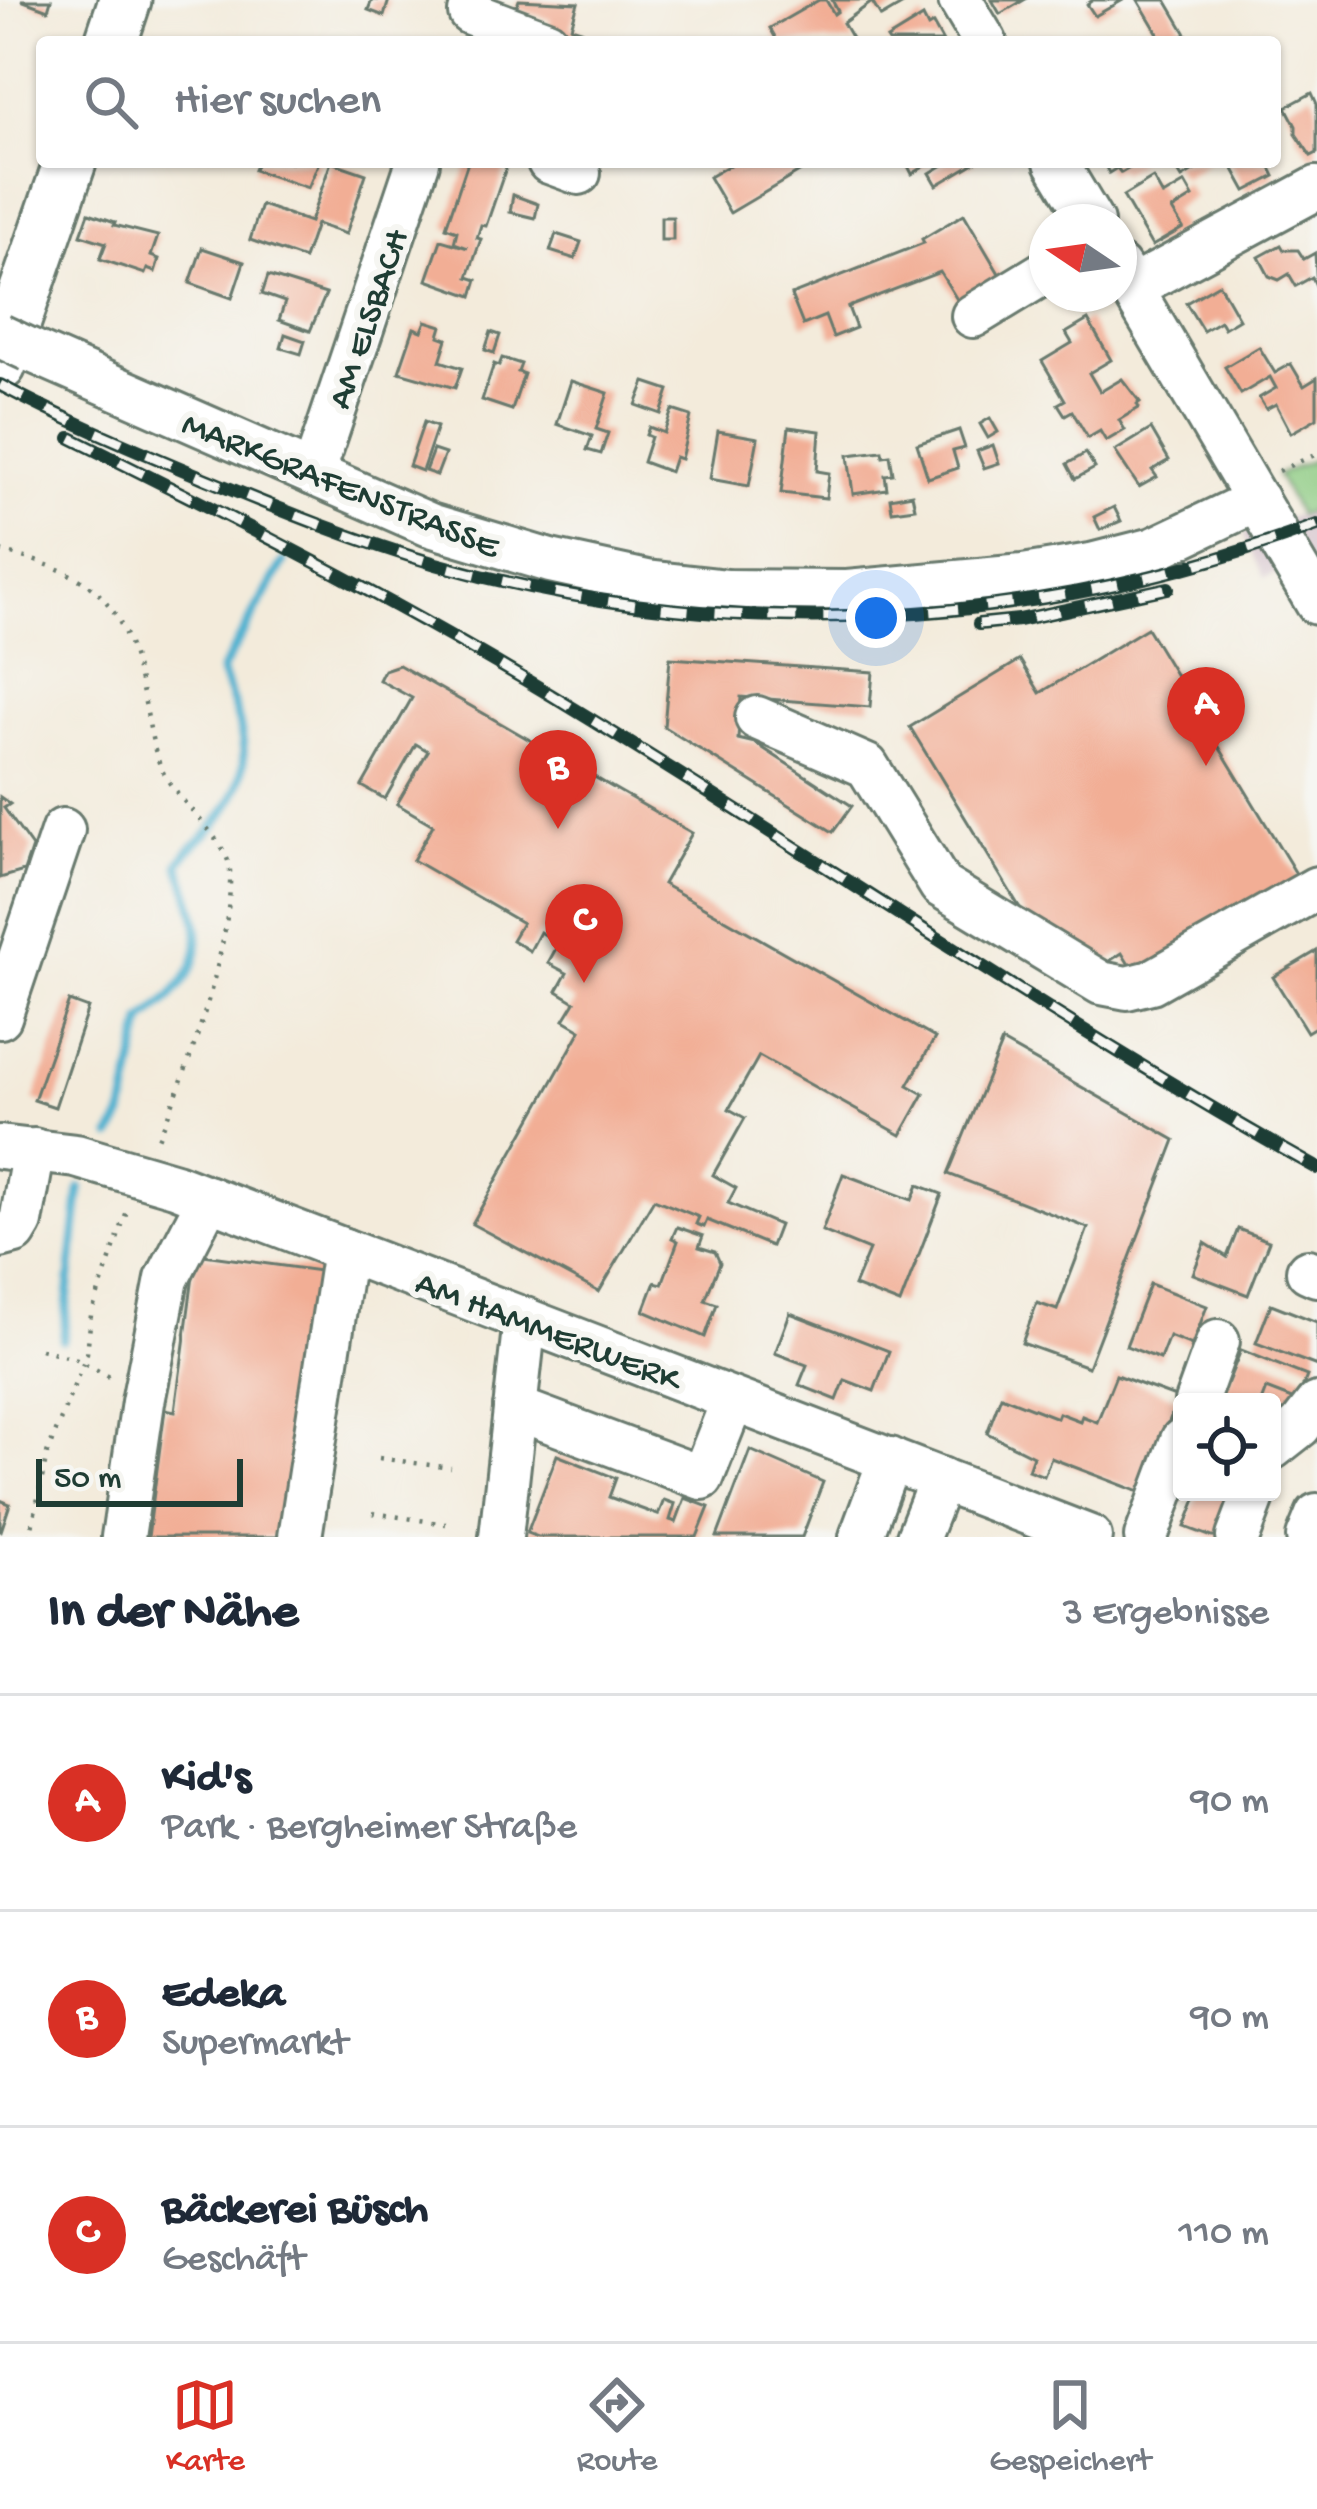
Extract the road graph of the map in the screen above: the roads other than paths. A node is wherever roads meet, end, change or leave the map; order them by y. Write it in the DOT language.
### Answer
graph roads {
  1 [pos="125,0"];
  2 [pos="960,0"];
  3 [pos="468,18"];
  4 [pos="113,36"];
  5 [pos="527,36"];
  6 [pos="981,36"];
  7 [pos="68,168"];
  8 [pos="416,168"];
  9 [pos="1060,168"];
  10 [pos="1317,188"];
  11 [pos="1081,204"];
  12 [pos="1137,272"];
  13 [pos="1029,282"];
  14 [pos="1137,298"];
  15 [pos="973,316"];
  16 [pos="10,350"];
  17 [pos="313,474"];
  18 [pos="1257,500"];
  19 [pos="1317,603"];
  20 [pos="757,718"];
  21 [pos="63,830"];
  22 [pos="1317,888"];
  23 [pos="0,1017"];
  24 [pos="17,1149"];
  25 [pos="209,1198"];
  26 [pos="0,1236"];
  27 [pos="344,1250"];
  28 [pos="525,1318"];
  29 [pos="1218,1341"];
  30 [pos="1199,1393"];
  31 [pos="733,1400"];
  32 [pos="515,1408"];
  33 [pos="890,1459"];
  34 [pos="1173,1464"];
  35 [pos="971,1501"];
  36 [pos="1252,1501"];
  37 [pos="1317,1515"];
  38 [pos="123,1537"];
  39 [pos="300,1537"];
  40 [pos="501,1537"];
  41 [pos="861,1537"];
  42 [pos="918,1537"];
  43 [pos="945,1537"];
  44 [pos="1090,1537"];
  45 [pos="1146,1537"];
  46 [pos="1238,1537"];
  47 [pos="1308,1537"];
  1 -- 4 [label="main road"];
  2 -- 6 [label="street"];
  3 -- 5 [label="street"];
  7 -- 16 [label="main road"];
  8 -- 17 [label="street, AM ELSBACH"];
  9 -- 11 [label="street"];
  10 -- 12 [label="street"];
  13 -- 15 [label="street"];
  14 -- 18 [label="street"];
  16 -- 17 [label="street, MARKGRAFENSTRASSE"];
  17 -- 18 [label="street, MARKGRAFENSTRASSE"];
  18 -- 19 [label="street"];
  20 -- 22 [label="street"];
  21 -- 23 [label="street"];
  24 -- 25 [label="street, AM HAMMERWERK"];
  24 -- 26 [label="street"];
  25 -- 27 [label="street, AM HAMMERWERK"];
  25 -- 38 [label="street"];
  27 -- 28 [label="street, AM HAMMERWERK"];
  27 -- 39 [label="street"];
  28 -- 31 [label="street, AM HAMMERWERK"];
  28 -- 32 [label="street"];
  29 -- 30 [label="street"];
  31 -- 32 [label="street"];
  31 -- 33 [label="street, AM HAMMERWERK"];
  32 -- 40 [label="street"];
  33 -- 35 [label="street, AM HAMMERWERK"];
  33 -- 41 [label="street"];
  34 -- 45 [label="street"];
  35 -- 42 [label="street"];
  35 -- 43 [label="street"];
  35 -- 44 [label="street, AM HAMMERWERK"];
  36 -- 46 [label="street"];
  37 -- 47 [label="street"];
}
